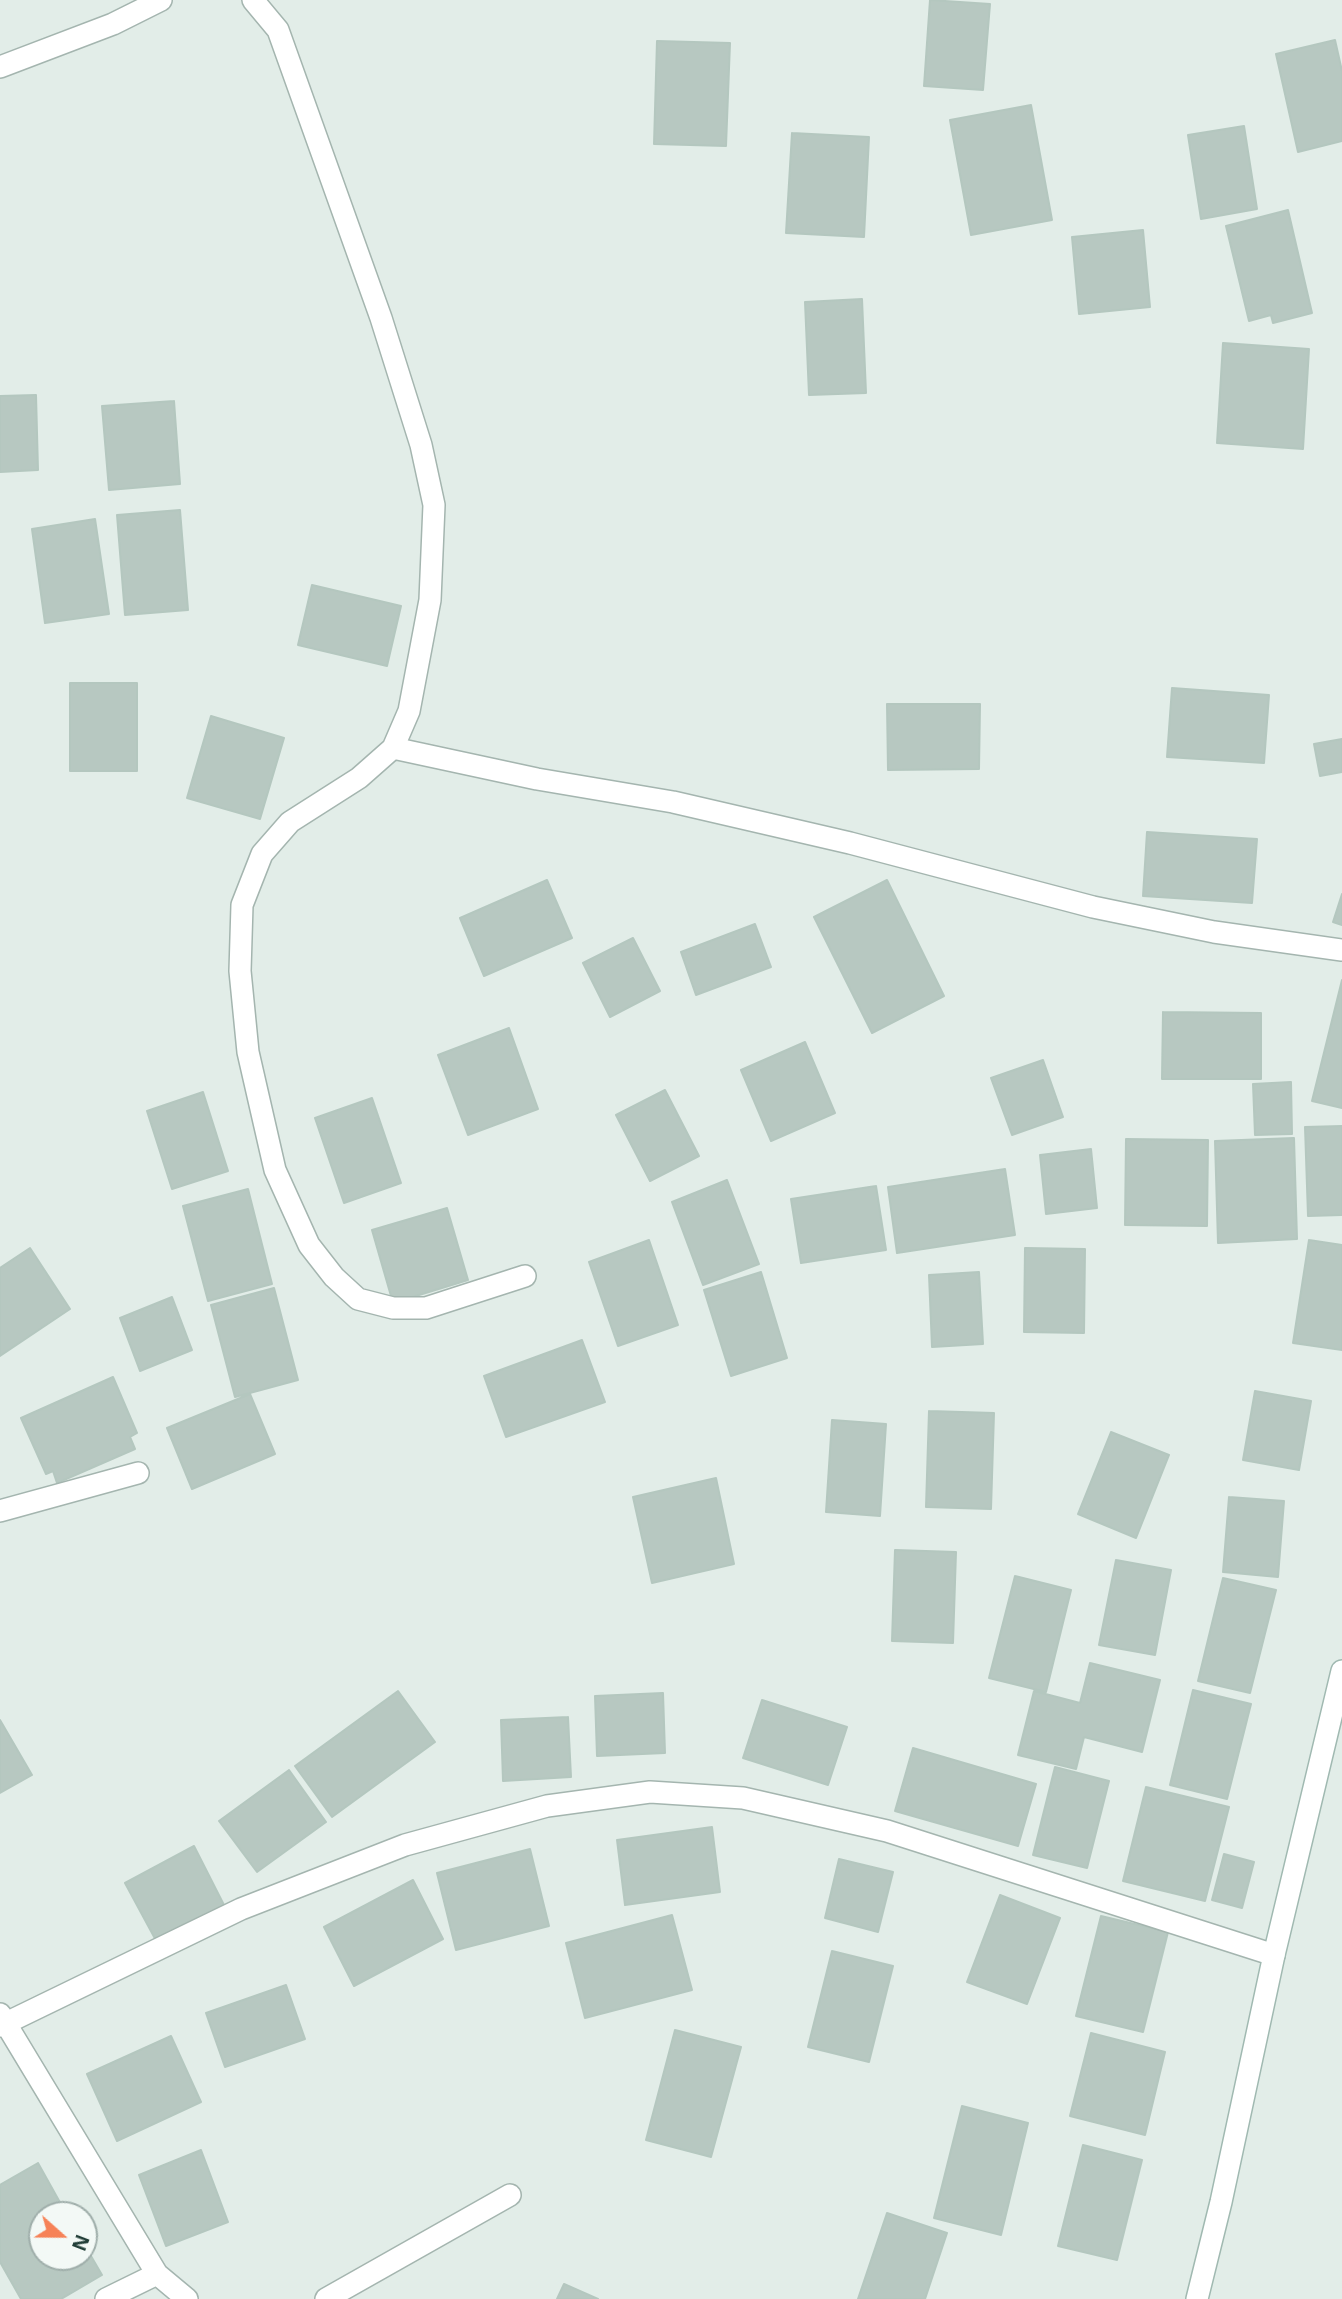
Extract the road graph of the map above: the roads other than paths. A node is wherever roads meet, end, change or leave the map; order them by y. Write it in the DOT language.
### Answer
graph roads {
  1 [pos="161,0"];
  2 [pos="253,0"];
  3 [pos="0,68"];
  4 [pos="393,748"];
  5 [pos="1342,950"];
  6 [pos="525,1276"];
  7 [pos="138,1472"];
  8 [pos="0,1511"];
  9 [pos="1342,1671"];
  10 [pos="1273,1955"];
  11 [pos="2,2021"];
  12 [pos="510,2194"];
  13 [pos="157,2274"];
  14 [pos="106,2299"];
  15 [pos="187,2299"];
  16 [pos="327,2299"];
  17 [pos="1197,2299"];
  1 -- 3 [label="street"];
  2 -- 4 [label="street"];
  4 -- 5 [label="street"];
  4 -- 6 [label="street"];
  7 -- 8 [label="street"];
  9 -- 10 [label="street"];
  10 -- 11 [label="street"];
  10 -- 17 [label="street"];
  11 -- 13 [label="street"];
  12 -- 16 [label="street"];
  13 -- 14 [label="street"];
  13 -- 15 [label="street"];
}
